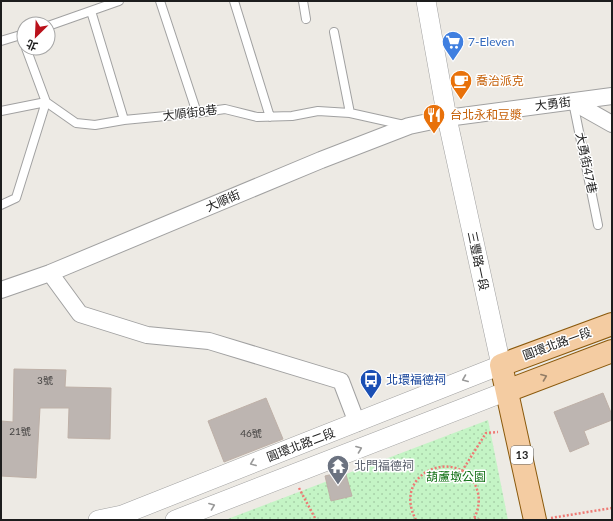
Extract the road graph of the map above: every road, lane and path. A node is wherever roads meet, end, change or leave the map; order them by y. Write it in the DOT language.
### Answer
graph roads {
  1 [pos="119,1"];
  2 [pos="160,1"];
  3 [pos="234,1"];
  4 [pos="303,1"];
  5 [pos="426,1"];
  6 [pos="91,11"];
  7 [pos="306,19"];
  8 [pos="56,23"];
  9 [pos="334,32"];
  10 [pos="16,36"];
  11 [pos="1,41"];
  12 [pos="29,56"];
  13 [pos="612,96"];
  14 [pos="46,102"];
  15 [pos="573,102"];
  16 [pos="1,111"];
  17 [pos="350,113"];
  18 [pos="197,114"];
  19 [pos="270,117"];
  20 [pos="447,118"];
  21 [pos="124,120"];
  22 [pos="612,124"];
  23 [pos="409,126"];
  24 [pos="1,205"];
  25 [pos="598,225"];
  26 [pos="50,273"];
  27 [pos="1,290"];
  28 [pos="612,324"];
  29 [pos="612,351"];
  30 [pos="501,365"];
  31 [pos="507,391"];
  32 [pos="357,423"];
  33 [pos="516,429"];
  34 [pos="462,471"];
  35 [pos="292,476"];
  36 [pos="612,508"];
  37 [pos="474,519"];
  38 [pos="543,519"];
  39 [pos="98,520"];
  40 [pos="175,520"];
  41 [pos="316,520"];
  42 [pos="416,520"];
  43 [pos="480,520"];
  1 -- 6 [label="lane"];
  2 -- 18 [label="lane"];
  3 -- 19 [label="lane"];
  4 -- 7 [label="lane"];
  5 -- 20 [label="street, 三豐路一段"];
  6 -- 8 [label="lane"];
  6 -- 21 [label="lane"];
  9 -- 17 [label="lane"];
  10 -- 11 [label="lane"];
  12 -- 14 [label="lane"];
  13 -- 15 [label="street, 大勇街"];
  14 -- 16 [label="lane"];
  14 -- 21 [label="lane, 大順街8巷"];
  14 -- 24 [label="lane"];
  15 -- 20 [label="street, 大勇街"];
  15 -- 22 [label="street"];
  15 -- 25 [label="lane, 大勇街47巷"];
  17 -- 19 [label="lane, 大順街8巷"];
  17 -- 23 [label="lane, 大順街8巷"];
  18 -- 19 [label="lane, 大順街8巷"];
  18 -- 21 [label="lane, 大順街8巷"];
  20 -- 23 [label="street, 大順街"];
  20 -- 30 [label="street, 三豐路一段"];
  23 -- 26 [label="street, 大順街"];
  26 -- 27 [label="street, 大順街"];
  26 -- 32 [label="street"];
  28 -- 30 [label="main road, 圓環北路一段"];
  31 -- 29 [label="main road, one-way"];
  30 -- 31 [label="main road, 三豐路一段 / 13"];
  30 -- 32 [label="street, 圓環北路二段, one-way"];
  31 -- 33 [label="main road, 三豐路一段 / 13"];
  35 -- 31 [label="street, 圓環北路二段, one-way"];
  32 -- 39 [label="street, 圓環北路二段, one-way"];
  33 -- 34 [label="path"];
  33 -- 38 [label="main road, 三豐路一段 / 13"];
  34 -- 37 [label="path"];
  34 -- 42 [label="path"];
  40 -- 35 [label="street, 圓環北路二段, one-way"];
  35 -- 41 [label="path"];
  36 -- 38 [label="path"];
  37 -- 43 [label="path"];
}
